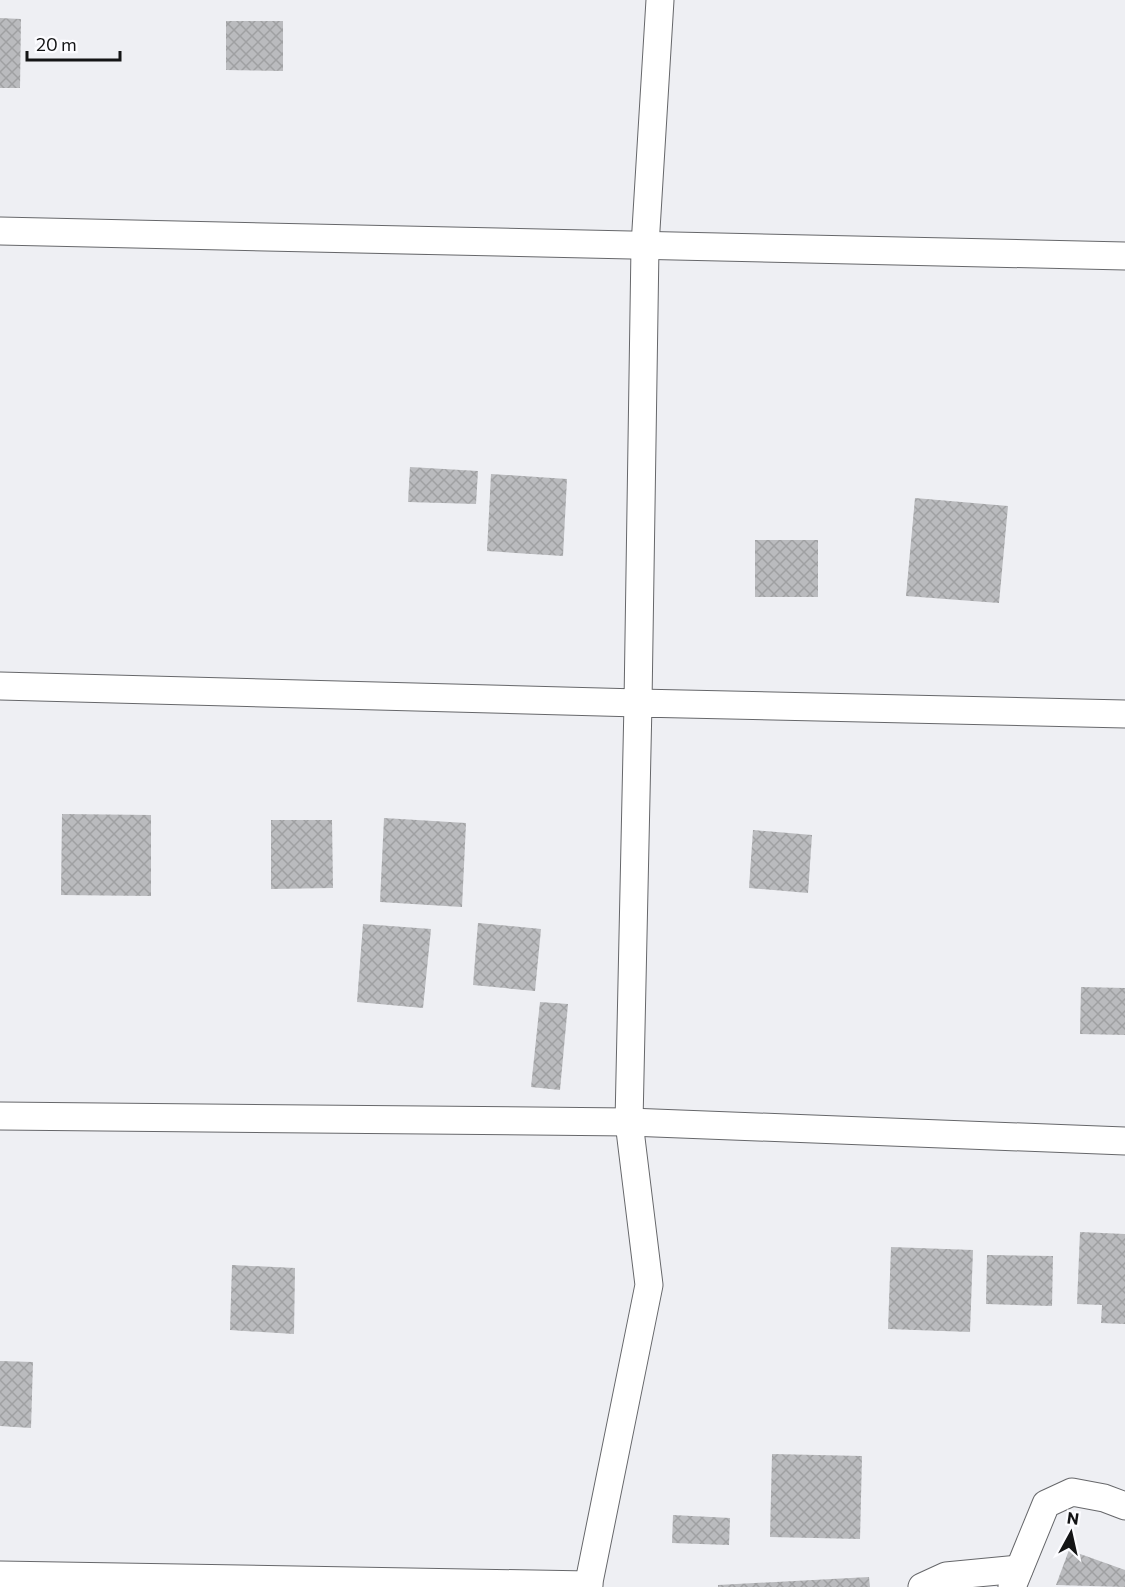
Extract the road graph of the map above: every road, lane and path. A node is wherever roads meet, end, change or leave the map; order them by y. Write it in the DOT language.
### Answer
graph roads {
  1 [pos="660,0"];
  2 [pos="0,231"];
  3 [pos="645,246"];
  4 [pos="1125,256"];
  5 [pos="0,686"];
  6 [pos="638,703"];
  7 [pos="1125,714"];
  8 [pos="0,1116"];
  9 [pos="628,1122"];
  10 [pos="1125,1141"];
  11 [pos="1125,1506"];
  12 [pos="0,1575"];
  13 [pos="1015,1578"];
  14 [pos="588,1586"];
  15 [pos="922,1587"];
  1 -- 3 [label="street"];
  2 -- 3 [label="street"];
  3 -- 4 [label="street"];
  3 -- 6 [label="street"];
  5 -- 6 [label="street"];
  6 -- 7 [label="street"];
  6 -- 9 [label="street"];
  8 -- 9 [label="street"];
  9 -- 10 [label="street"];
  9 -- 14 [label="street"];
  11 -- 13 [label="street"];
  12 -- 14 [label="street"];
  13 -- 15 [label="street"];
}
